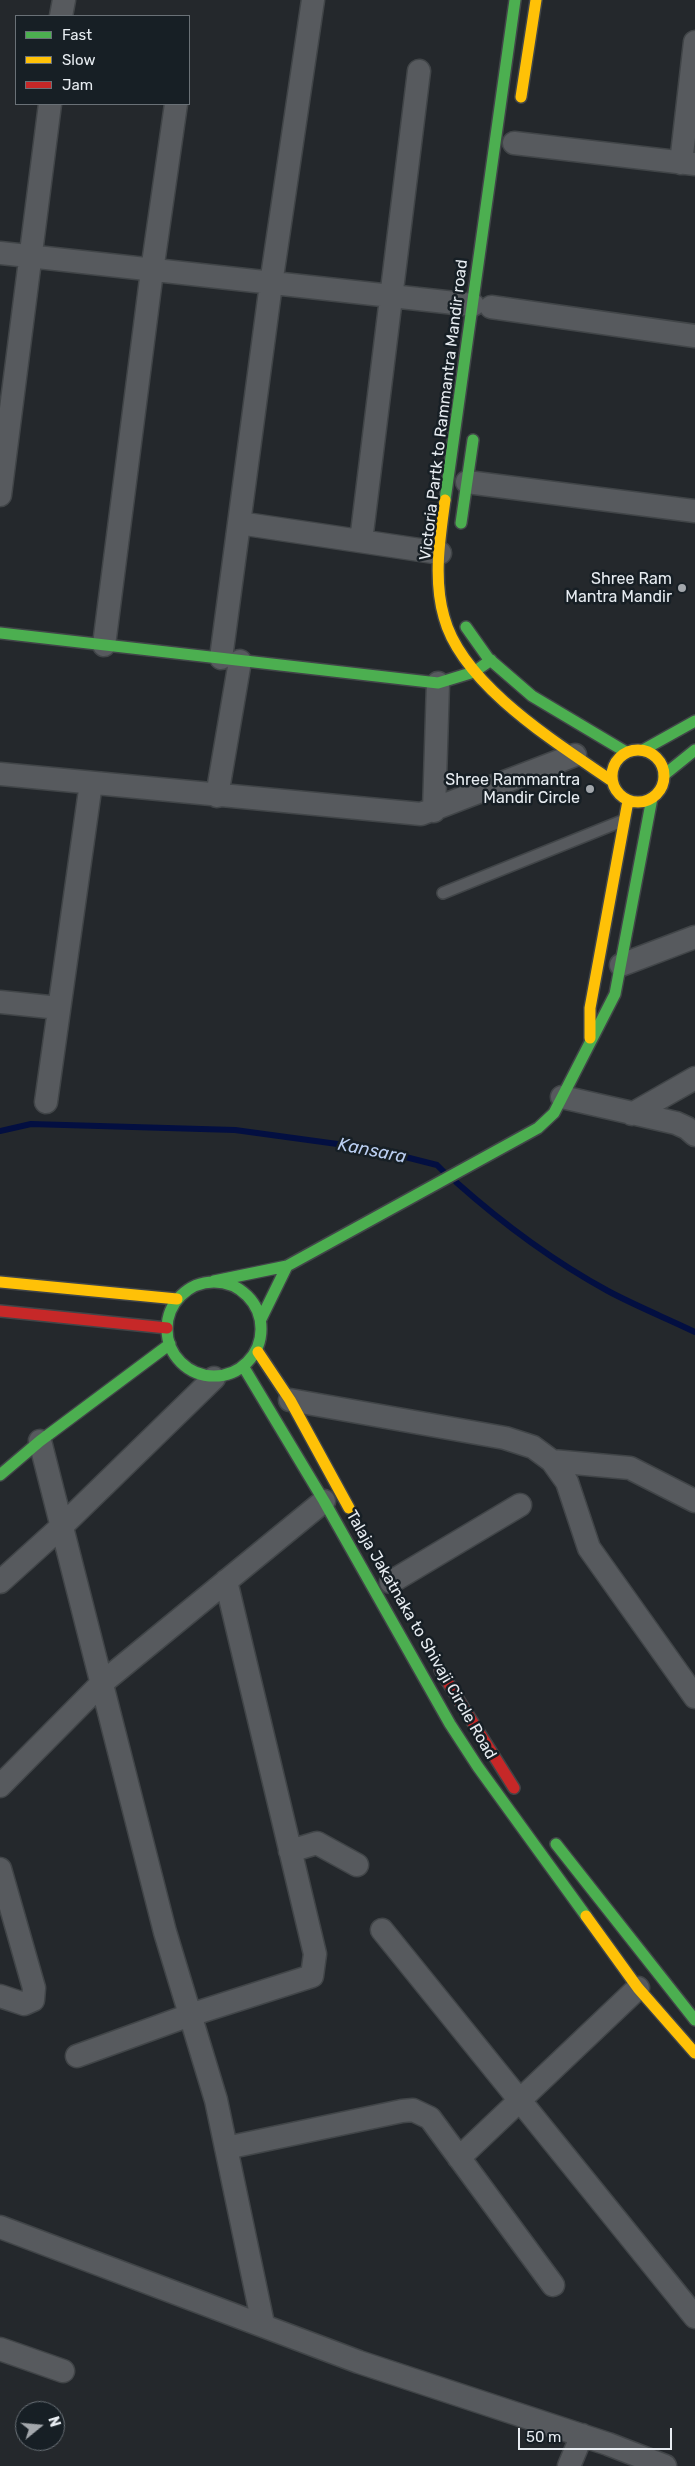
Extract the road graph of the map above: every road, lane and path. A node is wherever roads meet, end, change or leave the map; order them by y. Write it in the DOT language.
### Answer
graph roads {
  1 [pos="64,0"];
  2 [pos="313,0"];
  3 [pos="515,0"];
  4 [pos="536,0"];
  5 [pos="62,15"];
  6 [pos="695,42"];
  7 [pos="419,71"];
  8 [pos="50,105"];
  9 [pos="176,105"];
  10 [pos="520,105"];
  11 [pos="514,143"];
  12 [pos="688,163"];
  13 [pos="0,253"];
  14 [pos="29,256"];
  15 [pos="152,270"];
  16 [pos="271,284"];
  17 [pos="391,297"];
  18 [pos="486,307"];
  19 [pos="695,336"];
  20 [pos="475,424"];
  21 [pos="467,482"];
  22 [pos="0,495"];
  23 [pos="695,511"];
  24 [pos="239,523"];
  25 [pos="460,532"];
  26 [pos="361,541"];
  27 [pos="440,553"];
  28 [pos="463,618"];
  29 [pos="0,633"];
  30 [pos="104,645"];
  31 [pos="230,659"];
  32 [pos="491,660"];
  33 [pos="474,672"];
  34 [pos="438,683"];
  35 [pos="695,721"];
  36 [pos="643,750"];
  37 [pos="695,750"];
  38 [pos="626,752"];
  39 [pos="575,755"];
  40 [pos="0,774"];
  41 [pos="664,775"];
  42 [pos="612,781"];
  43 [pos="91,783"];
  44 [pos="217,796"];
  45 [pos="652,798"];
  46 [pos="628,801"];
  47 [pos="434,810"];
  48 [pos="624,820"];
  49 [pos="443,893"];
  50 [pos="695,937"];
  51 [pos="621,965"];
  52 [pos="0,1002"];
  53 [pos="59,1008"];
  54 [pos="589,1044"];
  55 [pos="695,1078"];
  56 [pos="562,1097"];
  57 [pos="46,1102"];
  58 [pos="632,1114"];
  59 [pos="692,1130"];
  60 [pos="290,1265"];
  61 [pos="214,1281"];
  62 [pos="0,1282"];
  63 [pos="177,1299"];
  64 [pos="0,1312"];
  65 [pos="261,1319"];
  66 [pos="167,1328"];
  67 [pos="170,1344"];
  68 [pos="258,1352"];
  69 [pos="243,1366"];
  70 [pos="214,1378"];
  71 [pos="290,1400"];
  72 [pos="40,1441"];
  73 [pos="552,1461"];
  74 [pos="0,1475"];
  75 [pos="324,1501"];
  76 [pos="695,1501"];
  77 [pos="520,1505"];
  78 [pos="353,1514"];
  79 [pos="62,1526"];
  80 [pos="226,1581"];
  81 [pos="0,1582"];
  82 [pos="391,1582"];
  83 [pos="436,1664"];
  84 [pos="102,1682"];
  85 [pos="695,1697"];
  86 [pos="0,1786"];
  87 [pos="520,1797"];
  88 [pos="549,1836"];
  89 [pos="290,1851"];
  90 [pos="357,1865"];
  91 [pos="0,1869"];
  92 [pos="382,1930"];
  93 [pos="638,1988"];
  94 [pos="0,1996"];
  95 [pos="190,2015"];
  96 [pos="695,2020"];
  97 [pos="695,2052"];
  98 [pos="77,2056"];
  99 [pos="520,2100"];
  100 [pos="226,2148"];
  101 [pos="459,2158"];
  102 [pos="0,2227"];
  103 [pos="553,2285"];
  104 [pos="695,2317"];
  105 [pos="262,2324"];
  106 [pos="0,2349"];
  107 [pos="63,2371"];
  108 [pos="582,2435"];
  109 [pos="570,2466"];
  110 [pos="665,2466"];
  1 -- 5 [label="street"];
  2 -- 16 [label="street"];
  3 -- 18 [label="main road, Victoria Partk to Rammantra Mandir road"];
  4 -- 10 [label="main road"];
  6 -- 12 [label="street"];
  7 -- 17 [label="street"];
  8 -- 14 [label="street"];
  9 -- 15 [label="street"];
  11 -- 12 [label="street"];
  13 -- 14 [label="street"];
  14 -- 15 [label="street"];
  14 -- 22 [label="street"];
  15 -- 16 [label="street"];
  15 -- 30 [label="street"];
  16 -- 17 [label="street"];
  16 -- 24 [label="street"];
  17 -- 18 [label="street"];
  17 -- 26 [label="street"];
  18 -- 19 [label="street"];
  18 -- 27 [label="main road, Victoria Partk to Rammantra Mandir road"];
  20 -- 21 [label="main road, Victoria Partk to Rammantra Mandir road"];
  21 -- 23 [label="street"];
  21 -- 25 [label="main road, Victoria Partk to Rammantra Mandir road"];
  24 -- 26 [label="street"];
  24 -- 31 [label="street"];
  26 -- 27 [label="street"];
  27 -- 33 [label="main road, Victoria Partk to Rammantra Mandir road"];
  28 -- 32 [label="main road"];
  29 -- 30 [label="main road"];
  30 -- 31 [label="main road"];
  31 -- 34 [label="main road"];
  31 -- 44 [label="street"];
  32 -- 33 [label="main road"];
  32 -- 38 [label="main road"];
  33 -- 34 [label="main road"];
  33 -- 39 [label="main road, Victoria Partk to Rammantra Mandir road"];
  34 -- 47 [label="street"];
  35 -- 36 [label="main road"];
  36 -- 38 [label="main road"];
  36 -- 41 [label="main road"];
  37 -- 41 [label="main road"];
  38 -- 42 [label="main road"];
  39 -- 42 [label="main road, Victoria Partk to Rammantra Mandir road"];
  39 -- 47 [label="street"];
  40 -- 43 [label="street"];
  41 -- 45 [label="main road"];
  42 -- 46 [label="main road"];
  43 -- 44 [label="street"];
  43 -- 53 [label="street"];
  44 -- 47 [label="street"];
  45 -- 46 [label="main road"];
  45 -- 51 [label="main road"];
  46 -- 48 [label="main road"];
  48 -- 49 [label="lane"];
  48 -- 54 [label="main road"];
  50 -- 51 [label="street"];
  51 -- 54 [label="main road"];
  52 -- 53 [label="street"];
  53 -- 57 [label="street"];
  54 -- 56 [label="main road"];
  55 -- 58 [label="street"];
  56 -- 58 [label="street"];
  56 -- 60 [label="main road"];
  58 -- 59 [label="street"];
  60 -- 61 [label="main road"];
  60 -- 65 [label="main road"];
  61 -- 63 [label="main road"];
  61 -- 65 [label="main road"];
  62 -- 63 [label="main road"];
  63 -- 66 [label="main road"];
  64 -- 66 [label="main road"];
  65 -- 68 [label="main road"];
  66 -- 67 [label="main road"];
  67 -- 70 [label="main road"];
  67 -- 72 [label="main road"];
  68 -- 69 [label="main road"];
  68 -- 71 [label="main road, Talaja Jakatnaka to Shivaji Circle Road"];
  69 -- 70 [label="main road"];
  69 -- 75 [label="main road, Talaja Jakatnaka to Shivaji Circle Road"];
  70 -- 79 [label="street"];
  71 -- 73 [label="street"];
  71 -- 78 [label="main road, Talaja Jakatnaka to Shivaji Circle Road"];
  72 -- 74 [label="main road"];
  72 -- 79 [label="street"];
  73 -- 76 [label="street"];
  73 -- 85 [label="street"];
  75 -- 80 [label="street"];
  75 -- 93 [label="main road, Talaja Jakatnaka to Shivaji Circle Road"];
  77 -- 82 [label="street"];
  79 -- 81 [label="street"];
  79 -- 84 [label="street"];
  80 -- 84 [label="street"];
  80 -- 89 [label="street"];
  83 -- 87 [label="main road, Talaja Jakatnaka to Shivaji Circle Road"];
  84 -- 86 [label="street"];
  84 -- 95 [label="street"];
  88 -- 96 [label="main road"];
  89 -- 90 [label="street"];
  89 -- 95 [label="street"];
  91 -- 94 [label="street"];
  92 -- 99 [label="street"];
  93 -- 97 [label="main road, Talaja Jakatnaka to Shivaji Circle Road"];
  93 -- 99 [label="street"];
  95 -- 98 [label="street"];
  95 -- 100 [label="street"];
  99 -- 101 [label="street"];
  99 -- 104 [label="street"];
  100 -- 101 [label="street"];
  100 -- 105 [label="street"];
  101 -- 103 [label="street"];
  102 -- 105 [label="street"];
  105 -- 108 [label="street"];
  106 -- 107 [label="street"];
  108 -- 109 [label="street"];
  108 -- 110 [label="street"];
}
